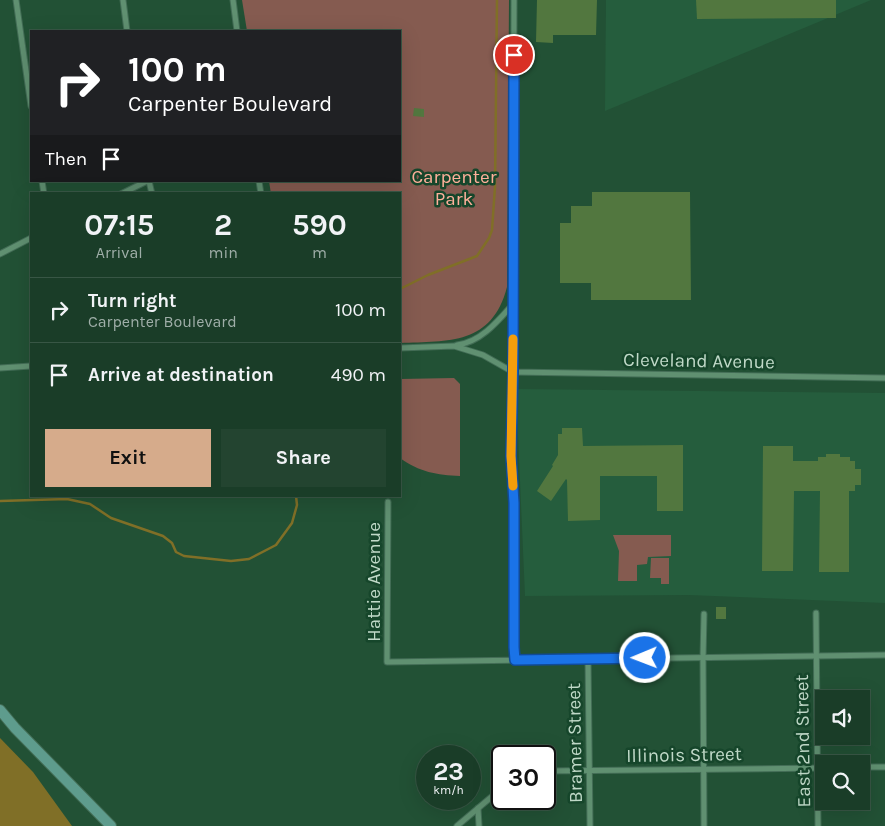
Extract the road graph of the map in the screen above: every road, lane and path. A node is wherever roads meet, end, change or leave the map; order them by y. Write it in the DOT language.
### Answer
graph roads {
  1 [pos="16,0"];
  2 [pos="123,0"];
  3 [pos="233,0"];
  4 [pos="514,0"];
  5 [pos="127,30"];
  6 [pos="237,30"];
  7 [pos="30,99"];
  8 [pos="146,182"];
  9 [pos="125,192"];
  10 [pos="30,239"];
  11 [pos="0,254"];
  12 [pos="513,304"];
  13 [pos="454,346"];
  14 [pos="401,348"];
  15 [pos="30,366"];
  16 [pos="0,368"];
  17 [pos="513,372"];
  18 [pos="885,378"];
  19 [pos="388,502"];
  20 [pos="816,613"];
  21 [pos="704,614"];
  22 [pos="885,655"];
  23 [pos="816,656"];
  24 [pos="703,658"];
  25 [pos="588,659"];
  26 [pos="515,660"];
  27 [pos="0,710"];
  28 [pos="817,755"];
  29 [pos="870,767"];
  30 [pos="885,767"];
  31 [pos="703,768"];
  32 [pos="815,768"];
  33 [pos="590,770"];
  34 [pos="556,771"];
  35 [pos="491,797"];
  36 [pos="481,806"];
  37 [pos="476,810"];
  38 [pos="478,810"];
  39 [pos="818,810"];
  40 [pos="111,826"];
  41 [pos="457,826"];
  42 [pos="479,826"];
  43 [pos="590,826"];
  44 [pos="704,826"];
  45 [pos="818,826"];
  1 -- 7 [label="street"];
  2 -- 5 [label="street"];
  3 -- 6 [label="street"];
  4 -- 12 [label="street"];
  8 -- 9 [label="street"];
  10 -- 11 [label="street"];
  12 -- 13 [label="street"];
  12 -- 17 [label="street"];
  13 -- 14 [label="street"];
  13 -- 17 [label="street"];
  15 -- 16 [label="street"];
  17 -- 18 [label="street, Cleveland Avenue"];
  17 -- 26 [label="street"];
  19 -- 26 [label="street, Hattie Avenue"];
  20 -- 23 [label="street, East 2nd Street"];
  21 -- 24 [label="street"];
  22 -- 23 [label="street"];
  23 -- 24 [label="street"];
  23 -- 28 [label="street, East 2nd Street"];
  24 -- 25 [label="street"];
  24 -- 31 [label="street"];
  25 -- 26 [label="street"];
  25 -- 33 [label="street, Bramer Street"];
  27 -- 40 [label="street"];
  29 -- 30 [label="street"];
  31 -- 32 [label="street, Illinois Street"];
  31 -- 33 [label="street, Illinois Street"];
  31 -- 44 [label="street"];
  33 -- 34 [label="street, Illinois Street"];
  33 -- 43 [label="street, Bramer Street"];
  35 -- 36 [label="street"];
  37 -- 41 [label="street"];
  38 -- 42 [label="street"];
  39 -- 45 [label="street, East 2nd Street"];
}
